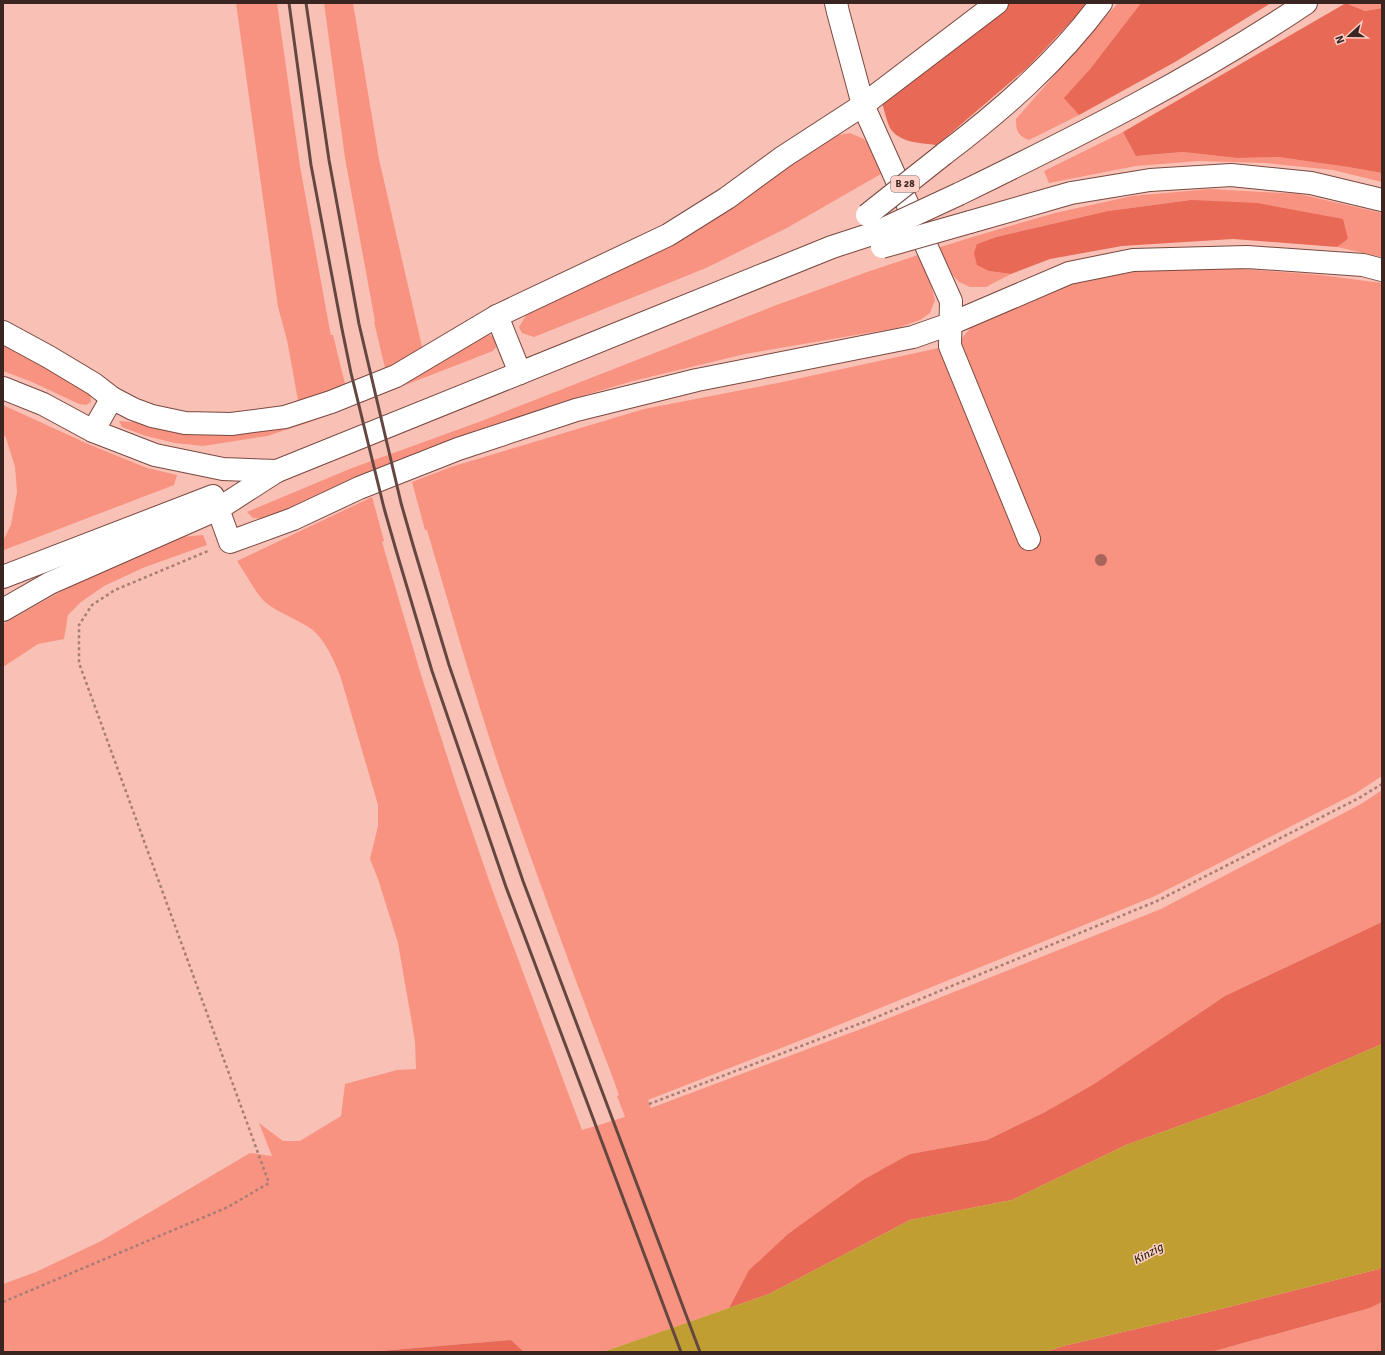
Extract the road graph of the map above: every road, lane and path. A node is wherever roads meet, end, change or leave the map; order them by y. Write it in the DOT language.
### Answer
graph roads {
  1 [pos="836,3"];
  2 [pos="998,3"];
  3 [pos="1101,3"];
  4 [pos="1306,3"];
  5 [pos="863,104"];
  6 [pos="1382,200"];
  7 [pos="875,232"];
  8 [pos="832,247"];
  9 [pos="1382,270"];
  10 [pos="497,316"];
  11 [pos="950,324"];
  12 [pos="3,332"];
  13 [pos="520,373"];
  14 [pos="3,388"];
  15 [pos="112,398"];
  16 [pos="93,431"];
  17 [pos="278,472"];
  18 [pos="218,509"];
  19 [pos="1029,539"];
  20 [pos="230,542"];
  21 [pos="3,577"];
  22 [pos="3,610"];
  23 [pos="1382,784"];
  24 [pos="649,1104"];
  25 [pos="3,1302"];
  1 -- 5 [label="main road"];
  2 -- 5 [label="main road"];
  3 -- 7 [label="main road, B 28, bridge"];
  4 -- 7 [label="main road, B 28, bridge"];
  5 -- 10 [label="main road"];
  5 -- 11 [label="main road"];
  6 -- 7 [label="main road, B 28, bridge"];
  7 -- 8 [label="main road, B 28"];
  7 -- 8 [label="main road, B 28"];
  8 -- 13 [label="main road"];
  9 -- 11 [label="main road"];
  10 -- 13 [label="main road"];
  10 -- 15 [label="main road"];
  11 -- 19 [label="main road"];
  11 -- 20 [label="main road"];
  12 -- 15 [label="main road"];
  13 -- 17 [label="main road"];
  14 -- 16 [label="main road"];
  15 -- 16 [label="main road"];
  16 -- 17 [label="main road"];
  17 -- 18 [label="main road"];
  17 -- 21 [label="main road"];
  18 -- 20 [label="main road"];
  18 -- 22 [label="main road"];
  20 -- 25 [label="path"];
  23 -- 24 [label="path"];
}
